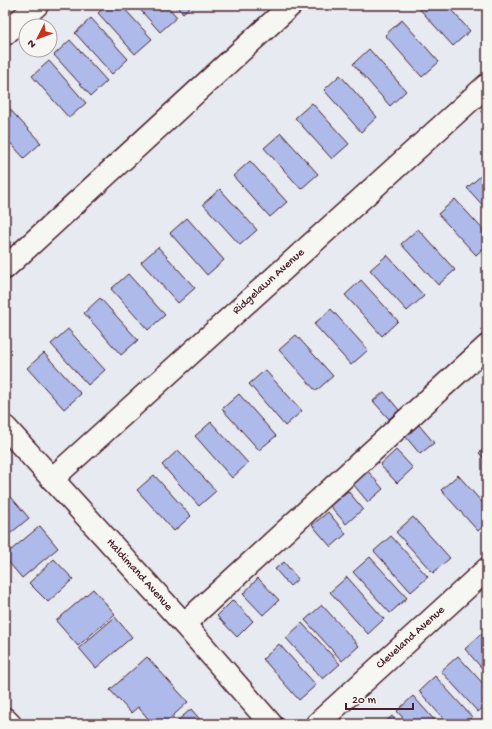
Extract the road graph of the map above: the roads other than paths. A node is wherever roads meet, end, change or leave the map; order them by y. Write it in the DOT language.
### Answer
graph roads {
  1 [pos="37,5"];
  2 [pos="291,5"];
  3 [pos="5,34"];
  4 [pos="487,85"];
  5 [pos="5,268"];
  6 [pos="487,346"];
  7 [pos="5,427"];
  8 [pos="52,479"];
  9 [pos="487,569"];
  10 [pos="184,624"];
  11 [pos="5,719"];
  12 [pos="10,724"];
  13 [pos="271,724"];
  14 [pos="317,724"];
  1 -- 3 [label="street"];
  2 -- 5 [label="street"];
  4 -- 8 [label="street, Ridgelawn Avenue"];
  6 -- 10 [label="street"];
  7 -- 8 [label="street, Haldimand Avenue"];
  8 -- 10 [label="street, Haldimand Avenue"];
  9 -- 14 [label="street, Cleveland Avenue"];
  10 -- 13 [label="street, Haldimand Avenue"];
  11 -- 12 [label="street"];
}
